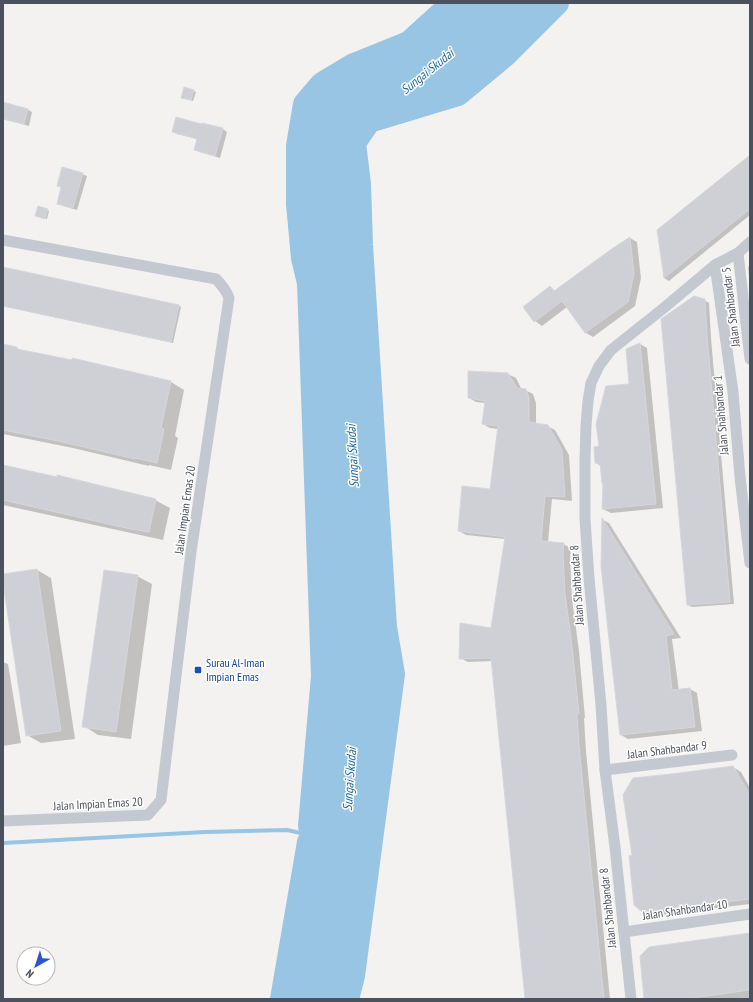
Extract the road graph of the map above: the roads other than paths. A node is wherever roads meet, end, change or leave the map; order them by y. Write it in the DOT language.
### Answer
graph roads {
  1 [pos="3,240"];
  2 [pos="750,242"];
  3 [pos="738,253"];
  4 [pos="716,265"];
  5 [pos="750,359"];
  6 [pos="750,563"];
  7 [pos="732,755"];
  8 [pos="605,770"];
  9 [pos="3,821"];
  10 [pos="750,914"];
  11 [pos="624,932"];
  12 [pos="631,999"];
  1 -- 9 [label="street, Jalan Impian Emas 20"];
  2 -- 3 [label="street, Jalan Shahbandar 8"];
  3 -- 4 [label="street, Jalan Shahbandar 8"];
  3 -- 5 [label="street, Jalan Shahbandar 5"];
  4 -- 6 [label="street, Jalan Shahbandar 1"];
  4 -- 8 [label="street, Jalan Shahbandar 8"];
  7 -- 8 [label="street, Jalan Shahbandar 9"];
  8 -- 11 [label="street, Jalan Shahbandar 8"];
  10 -- 11 [label="street, Jalan Shahbandar 10"];
  11 -- 12 [label="street, Jalan Shahbandar 8"];
}
